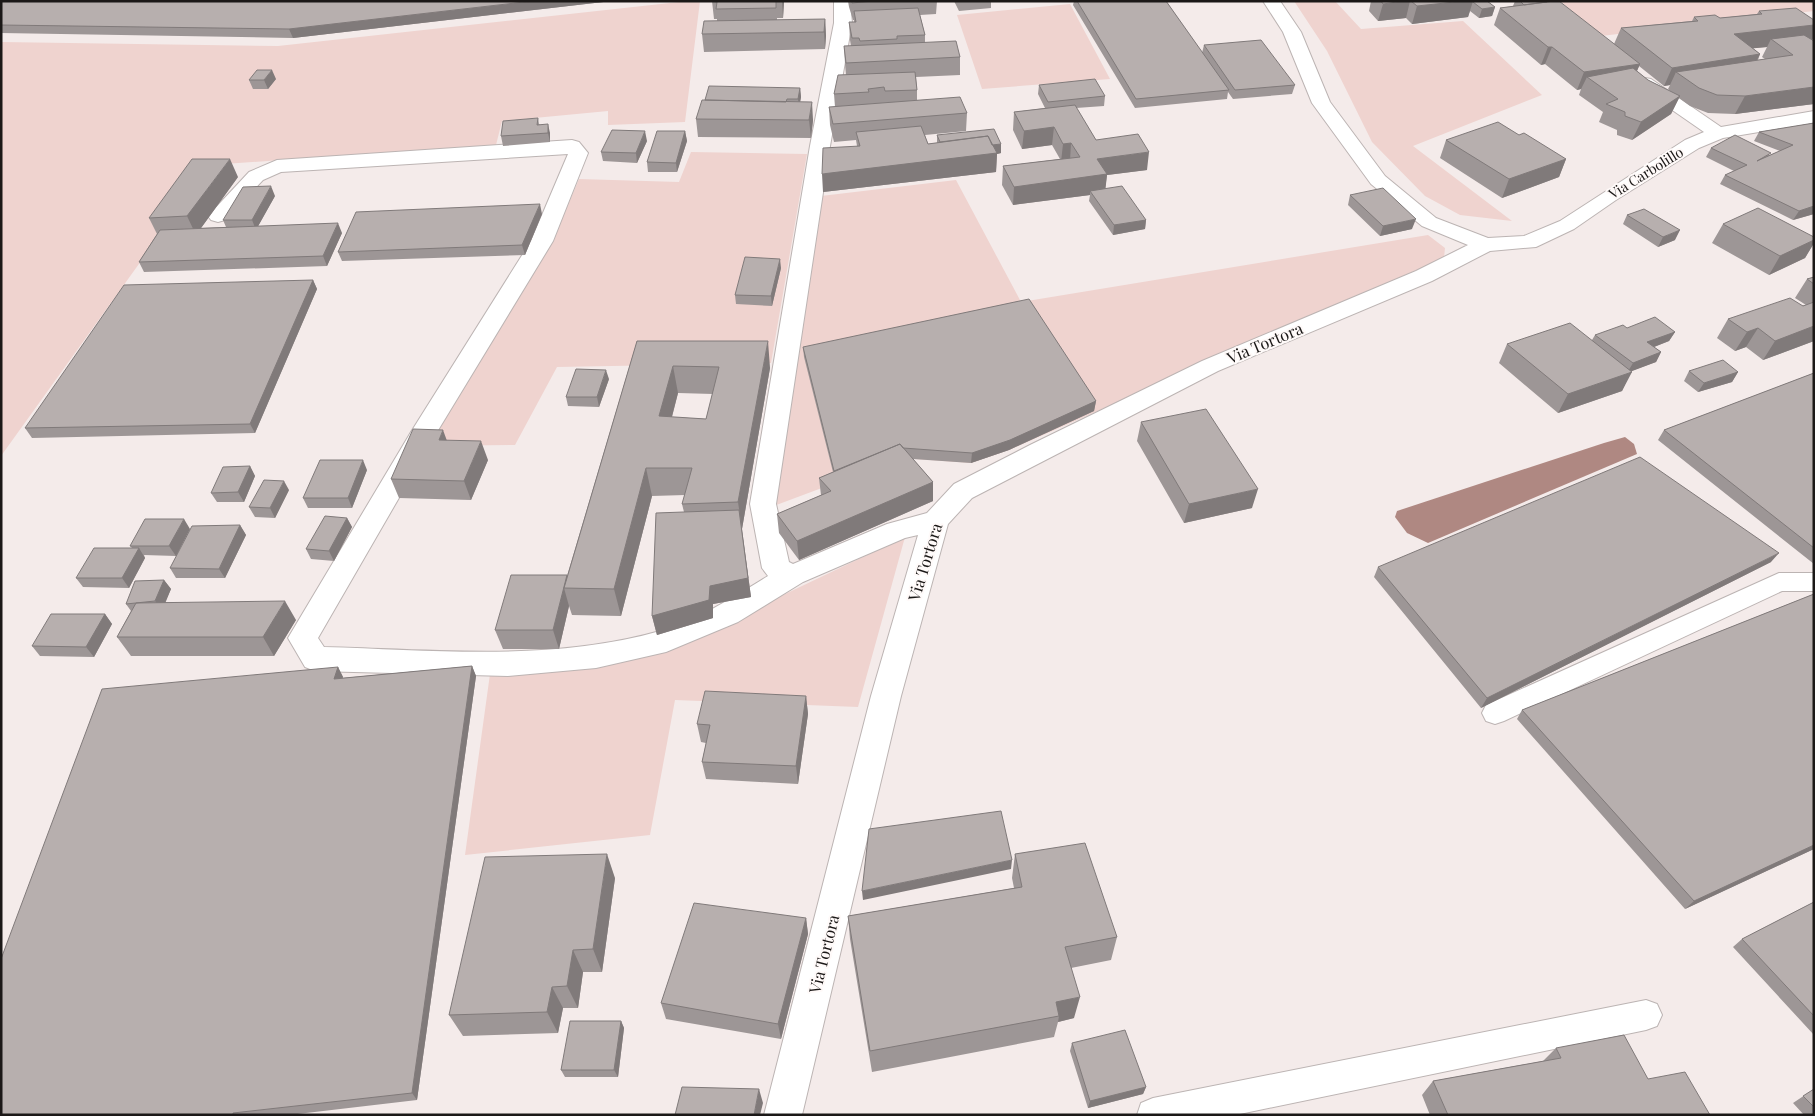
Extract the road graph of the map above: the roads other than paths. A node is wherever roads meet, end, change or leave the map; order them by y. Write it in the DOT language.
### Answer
graph roads {
  1 [pos="842,1"];
  2 [pos="1271,1"];
  3 [pos="1630,72"];
  4 [pos="1814,117"];
  5 [pos="1718,133"];
  6 [pos="218,216"];
  7 [pos="1485,245"];
  8 [pos="936,520"];
  9 [pos="793,576"];
  10 [pos="1814,582"];
  11 [pos="1495,713"];
  12 [pos="1646,1015"];
  13 [pos="783,1115"];
  14 [pos="1153,1115"];
  1 -- 9 [label="street"];
  2 -- 7 [label="street"];
  3 -- 5 [label="street"];
  4 -- 5 [label="street, Via Carbolillo"];
  5 -- 7 [label="street, Via Carbolillo"];
  6 -- 9 [label="street"];
  7 -- 8 [label="street, Via Tortora"];
  8 -- 9 [label="street"];
  8 -- 13 [label="street, Via Tortora"];
  10 -- 11 [label="lane"];
  12 -- 14 [label="lane"];
}
